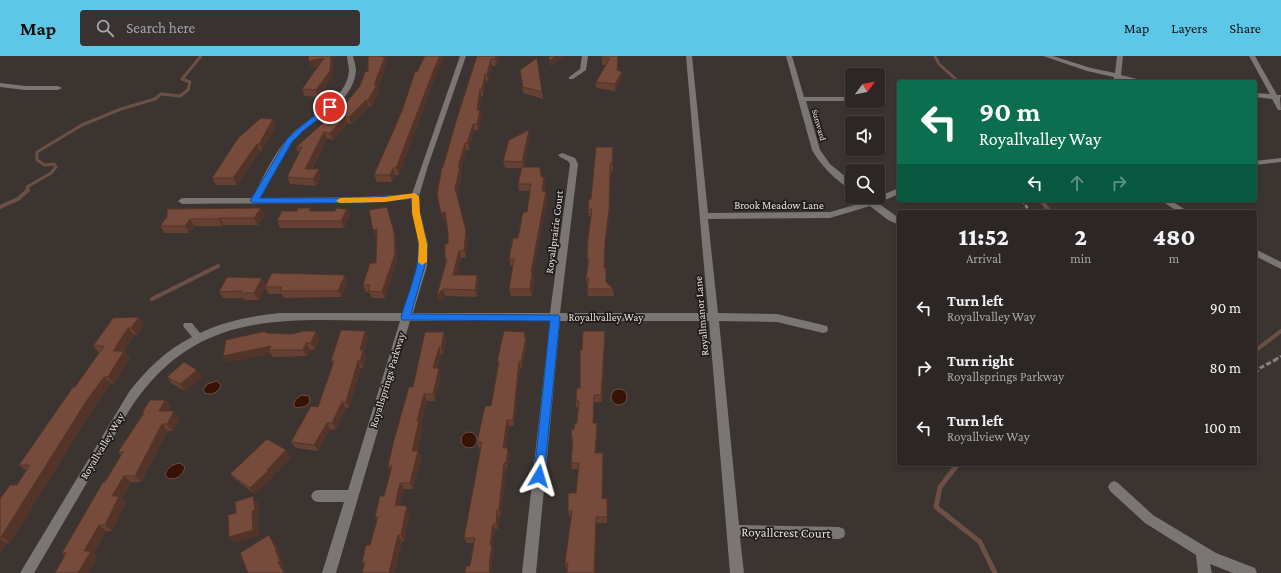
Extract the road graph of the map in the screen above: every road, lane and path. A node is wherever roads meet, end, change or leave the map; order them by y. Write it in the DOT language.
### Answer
graph roads {
  1 [pos="350,56"];
  2 [pos="463,56"];
  3 [pos="585,56"];
  4 [pos="689,56"];
  5 [pos="788,56"];
  6 [pos="1046,56"];
  7 [pos="1120,56"];
  8 [pos="1252,56"];
  9 [pos="571,78"];
  10 [pos="1117,79"];
  11 [pos="0,85"];
  12 [pos="58,88"];
  13 [pos="1257,95"];
  14 [pos="1278,97"];
  15 [pos="801,99"];
  16 [pos="845,99"];
  17 [pos="1281,108"];
  18 [pos="562,155"];
  19 [pos="1281,160"];
  20 [pos="1257,163"];
  21 [pos="845,180"];
  22 [pos="897,192"];
  23 [pos="885,195"];
  24 [pos="415,196"];
  25 [pos="182,201"];
  26 [pos="254,201"];
  27 [pos="1168,202"];
  28 [pos="861,204"];
  29 [pos="873,204"];
  30 [pos="1182,210"];
  31 [pos="703,216"];
  32 [pos="897,221"];
  33 [pos="1257,253"];
  34 [pos="1281,266"];
  35 [pos="405,317"];
  36 [pos="555,317"];
  37 [pos="713,317"];
  38 [pos="188,326"];
  39 [pos="823,329"];
  40 [pos="199,339"];
  41 [pos="1281,356"];
  42 [pos="1257,371"];
  43 [pos="1114,487"];
  44 [pos="317,496"];
  45 [pos="352,496"];
  46 [pos="733,531"];
  47 [pos="839,533"];
  48 [pos="1202,552"];
  49 [pos="27,573"];
  50 [pos="329,573"];
  51 [pos="529,573"];
  52 [pos="737,573"];
  53 [pos="1205,573"];
  54 [pos="1250,573"];
  1 -- 26 [label="street"];
  2 -- 24 [label="street, Royallsprings Parkway"];
  3 -- 9 [label="street"];
  4 -- 31 [label="street, Royallmanor Lane"];
  5 -- 15 [label="street, Sunward"];
  6 -- 10 [label="street"];
  7 -- 10 [label="street"];
  8 -- 14 [label="street"];
  11 -- 12 [label="street"];
  13 -- 14 [label="street"];
  14 -- 17 [label="street"];
  15 -- 16 [label="street"];
  15 -- 21 [label="street, Sunward"];
  18 -- 36 [label="street, Royallprairie Court"];
  19 -- 20 [label="street"];
  22 -- 23 [label="street, Brook Meadow Lane"];
  24 -- 26 [label="street"];
  24 -- 35 [label="street, Royallsprings Parkway"];
  25 -- 26 [label="street"];
  27 -- 30 [label="street"];
  28 -- 31 [label="street, Brook Meadow Lane"];
  29 -- 32 [label="street"];
  31 -- 37 [label="street, Royallmanor Lane"];
  33 -- 34 [label="street"];
  35 -- 36 [label="street, Royallvalley Way"];
  35 -- 40 [label="street, Royallvalley Way"];
  35 -- 45 [label="street, Royallsprings Parkway"];
  36 -- 37 [label="street, Royallvalley Way"];
  36 -- 51 [label="street"];
  37 -- 39 [label="street, Royallvalley Way"];
  37 -- 46 [label="street, Royallmanor Lane"];
  38 -- 40 [label="street"];
  40 -- 49 [label="street, Royallvalley Way"];
  41 -- 42 [label="path"];
  43 -- 48 [label="street"];
  44 -- 45 [label="street"];
  45 -- 50 [label="street, Royallsprings Parkway"];
  46 -- 47 [label="street, Royallcrest Court"];
  46 -- 52 [label="street, Royallmanor Lane"];
  48 -- 53 [label="street"];
  48 -- 54 [label="street"];
}
